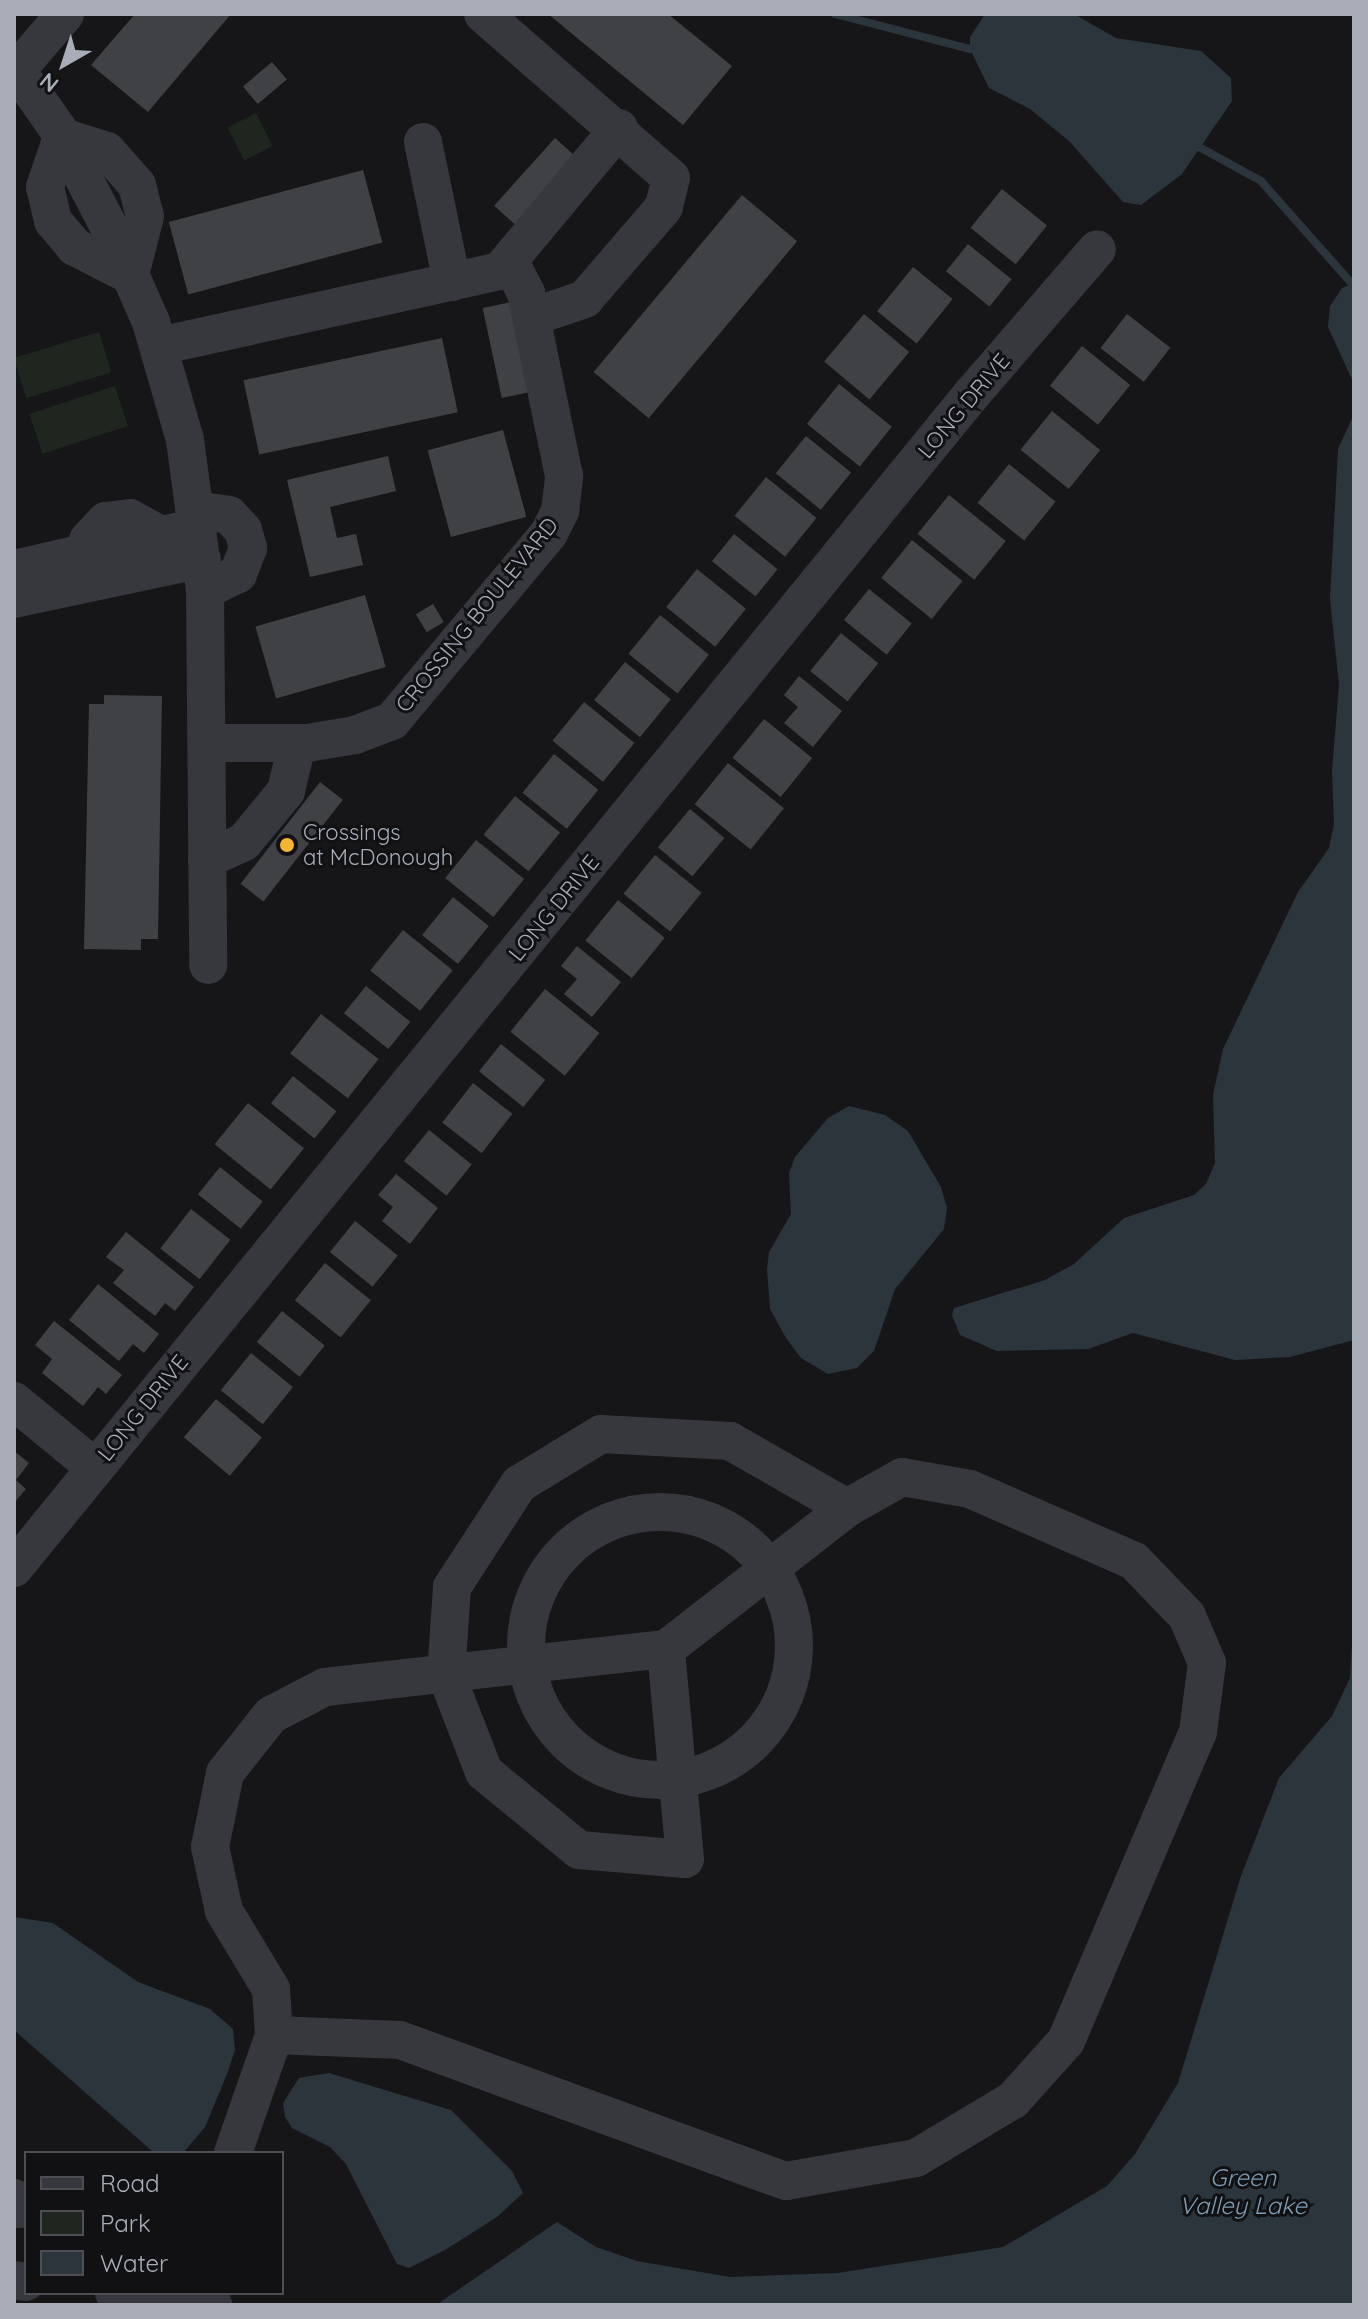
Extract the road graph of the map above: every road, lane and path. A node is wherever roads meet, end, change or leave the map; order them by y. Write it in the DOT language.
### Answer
graph roads {
  1 [pos="65,14"];
  2 [pos="483,14"];
  3 [pos="16,68"];
  4 [pos="619,128"];
  5 [pos="62,137"];
  6 [pos="423,142"];
  7 [pos="1097,249"];
  8 [pos="510,261"];
  9 [pos="130,275"];
  10 [pos="452,282"];
  11 [pos="532,317"];
  12 [pos="159,346"];
  13 [pos="200,546"];
  14 [pos="103,570"];
  15 [pos="27,595"];
  16 [pos="207,743"];
  17 [pos="297,744"];
  18 [pos="207,859"];
  19 [pos="208,965"];
  20 [pos="14,1401"];
  21 [pos="94,1467"];
  22 [pos="847,1508"];
  23 [pos="14,1568"];
  24 [pos="770,1569"];
  25 [pos="666,1649"];
  26 [pos="527,1667"];
  27 [pos="446,1674"];
  28 [pos="678,1780"];
  29 [pos="274,2035"];
  30 [pos="234,2151"];
  31 [pos="129,2295"];
  32 [pos="213,2305"];
  1 -- 3 [label="street"];
  2 -- 4 [label="street"];
  3 -- 5 [label="street"];
  4 -- 8 [label="street"];
  4 -- 11 [label="street"];
  5 -- 9 [label="street"];
  5 -- 9 [label="street"];
  6 -- 10 [label="street"];
  7 -- 21 [label="street, LONG DRIVE"];
  8 -- 10 [label="street"];
  8 -- 11 [label="street, CROSSING BOULEVARD"];
  9 -- 12 [label="street"];
  10 -- 12 [label="street"];
  11 -- 17 [label="street, CROSSING BOULEVARD"];
  12 -- 13 [label="street"];
  13 -- 14 [label="street"];
  13 -- 14 [label="street"];
  13 -- 16 [label="street"];
  14 -- 15 [label="street"];
  14 -- 15 [label="street"];
  16 -- 17 [label="street, CROSSING BOULEVARD"];
  16 -- 18 [label="street"];
  17 -- 18 [label="street"];
  18 -- 19 [label="street"];
  20 -- 21 [label="street"];
  21 -- 23 [label="street, LONG DRIVE"];
  22 -- 24 [label="street"];
  22 -- 27 [label="street"];
  22 -- 29 [label="street"];
  24 -- 25 [label="street"];
  24 -- 26 [label="street"];
  24 -- 28 [label="street"];
  25 -- 26 [label="street"];
  25 -- 28 [label="street"];
  26 -- 27 [label="street"];
  26 -- 28 [label="street"];
  27 -- 28 [label="street"];
  27 -- 29 [label="street"];
  29 -- 30 [label="street"];
  31 -- 32 [label="street"];
}
